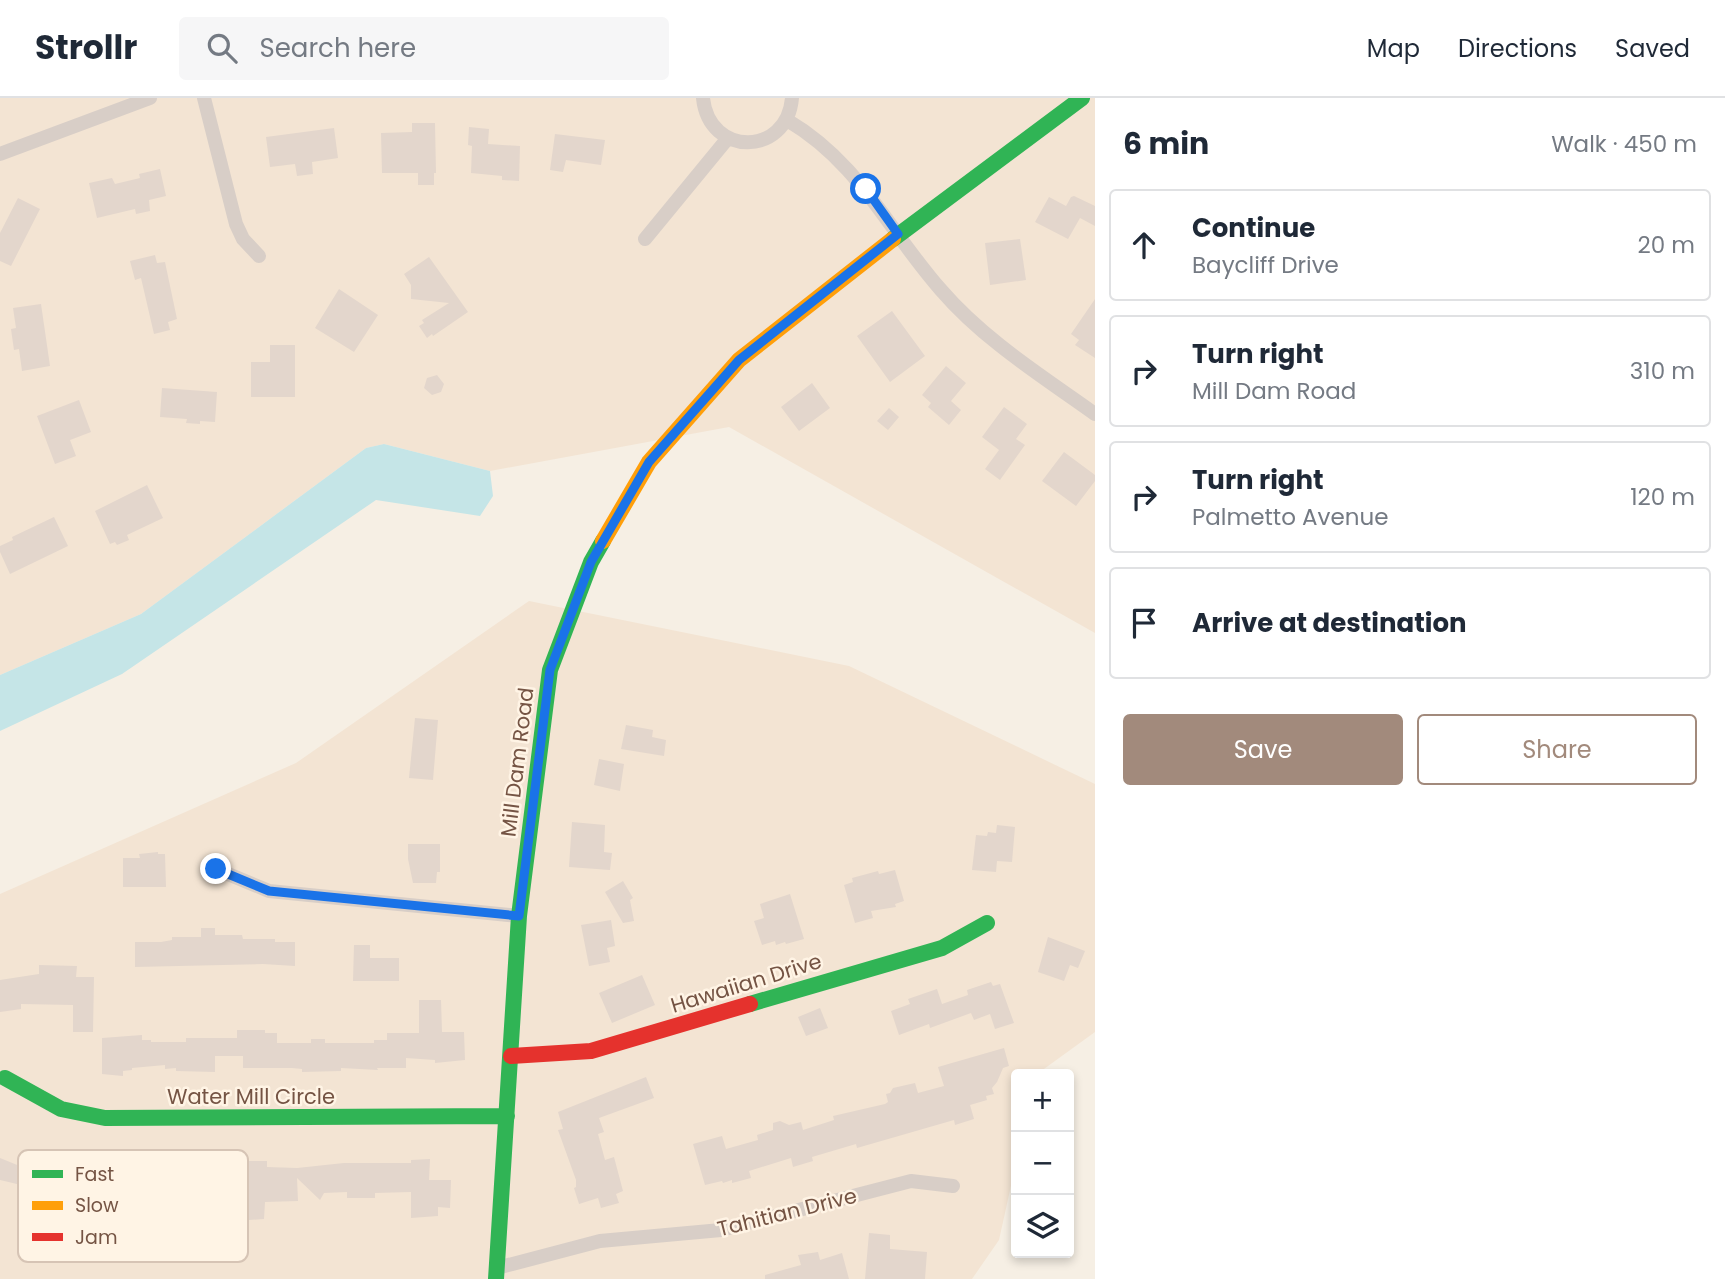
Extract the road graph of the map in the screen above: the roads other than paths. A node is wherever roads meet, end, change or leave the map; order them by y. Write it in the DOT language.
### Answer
graph roads {
  1 [pos="150,98"];
  2 [pos="204,98"];
  3 [pos="704,98"];
  4 [pos="792,98"];
  5 [pos="1082,98"];
  6 [pos="787,120"];
  7 [pos="728,138"];
  8 [pos="0,154"];
  9 [pos="898,234"];
  10 [pos="645,239"];
  11 [pos="259,256"];
  12 [pos="1095,414"];
  13 [pos="216,869"];
  14 [pos="519,916"];
  15 [pos="987,923"];
  16 [pos="511,1056"];
  17 [pos="5,1078"];
  18 [pos="507,1116"];
  19 [pos="953,1186"];
  20 [pos="496,1273"];
  1 -- 8 [label="street"];
  2 -- 11 [label="street"];
  3 -- 7 [label="street"];
  4 -- 6 [label="street"];
  5 -- 9 [label="street, Mill Dam Road"];
  6 -- 7 [label="street"];
  6 -- 9 [label="street"];
  7 -- 10 [label="street"];
  9 -- 12 [label="street"];
  9 -- 14 [label="street, Mill Dam Road"];
  13 -- 14 [label="street"];
  14 -- 16 [label="street, Mill Dam Road"];
  15 -- 16 [label="street, Hawaiian Drive"];
  16 -- 18 [label="street, Mill Dam Road"];
  17 -- 18 [label="street, Water Mill Circle"];
  18 -- 20 [label="street, Mill Dam Road"];
  19 -- 20 [label="street, Tahitian Drive"];
}
